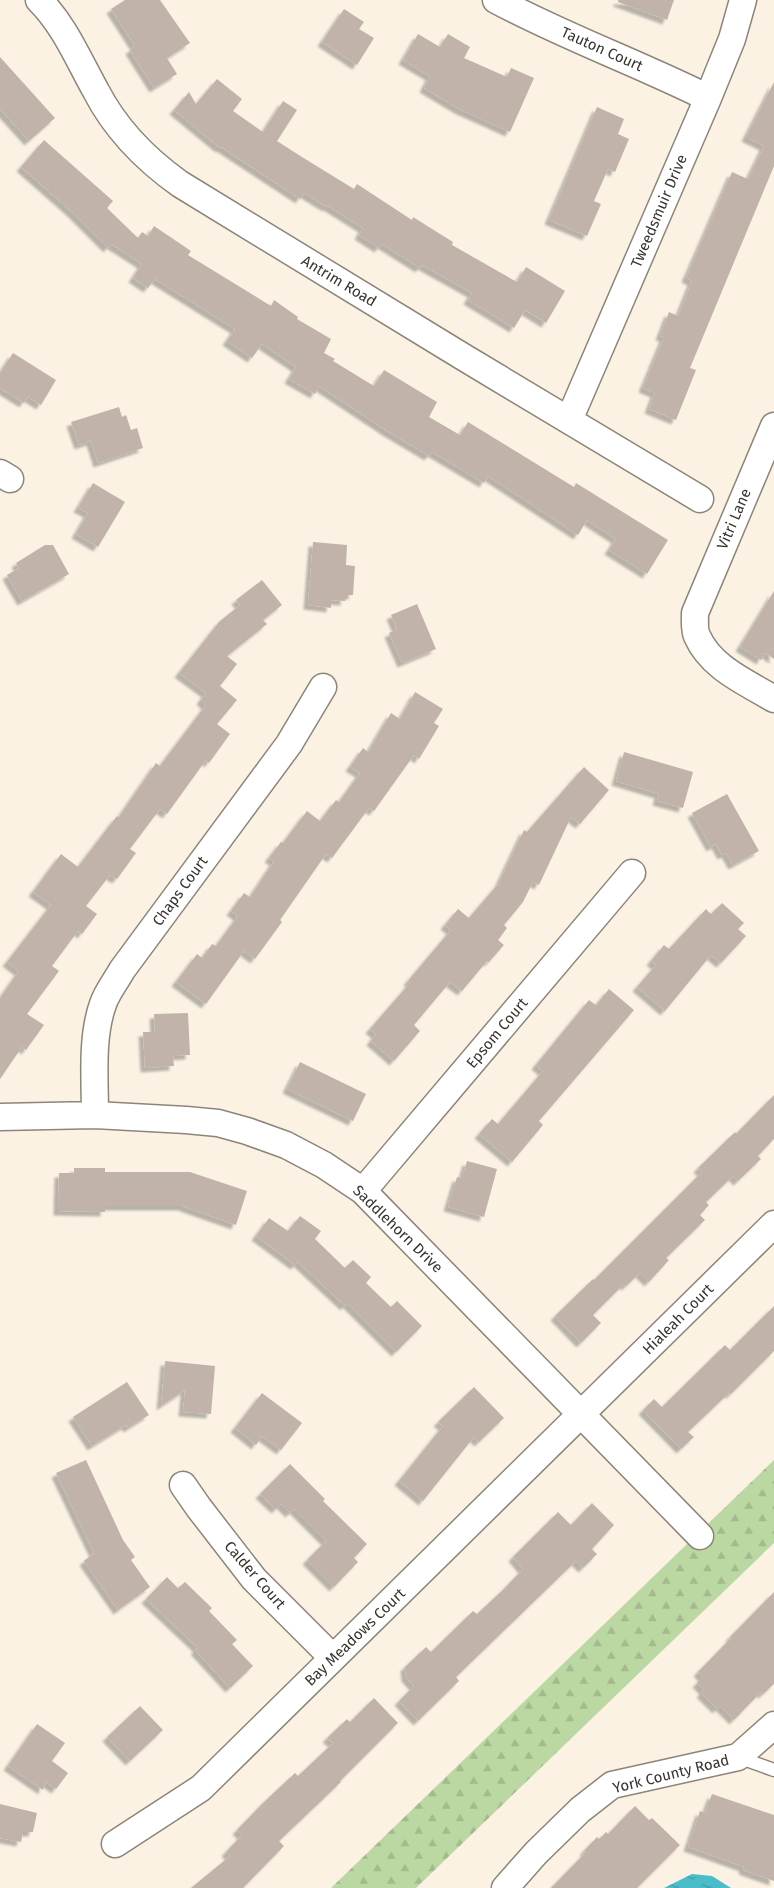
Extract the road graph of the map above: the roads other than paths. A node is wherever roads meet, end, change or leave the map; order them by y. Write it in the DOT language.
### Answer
graph roads {
  1 [pos="39,0"];
  2 [pos="496,0"];
  3 [pos="743,0"];
  4 [pos="708,98"];
  5 [pos="569,420"];
  6 [pos="774,426"];
  7 [pos="700,498"];
  8 [pos="323,688"];
  9 [pos="774,699"];
  10 [pos="632,873"];
  11 [pos="94,1115"];
  12 [pos="0,1117"];
  13 [pos="362,1191"];
  14 [pos="774,1224"];
  15 [pos="581,1414"];
  16 [pos="183,1485"];
  17 [pos="700,1536"];
  18 [pos="333,1658"];
  19 [pos="774,1725"];
  20 [pos="738,1757"];
  21 [pos="774,1770"];
  22 [pos="116,1844"];
  23 [pos="505,1888"];
  1 -- 5 [label="street, Antrim Road"];
  2 -- 4 [label="street, Tauton Court"];
  3 -- 4 [label="street, Tweedsmuir Drive"];
  4 -- 5 [label="street, Tweedsmuir Drive"];
  5 -- 7 [label="street, Antrim Road"];
  6 -- 9 [label="street, Vitri Lane"];
  8 -- 11 [label="street, Chaps Court"];
  10 -- 13 [label="street, Epsom Court"];
  11 -- 12 [label="street, Saddlehorn Drive"];
  11 -- 13 [label="street, Saddlehorn Drive"];
  13 -- 15 [label="street, Saddlehorn Drive"];
  14 -- 15 [label="street, Hialeah Court"];
  15 -- 17 [label="street, Saddlehorn Drive"];
  15 -- 18 [label="street, Bay Meadows Court"];
  16 -- 18 [label="street, Calder Court"];
  18 -- 22 [label="street, Bay Meadows Court"];
  19 -- 20 [label="street, York County Road"];
  20 -- 21 [label="lane"];
  20 -- 23 [label="street, York County Road"];
}
